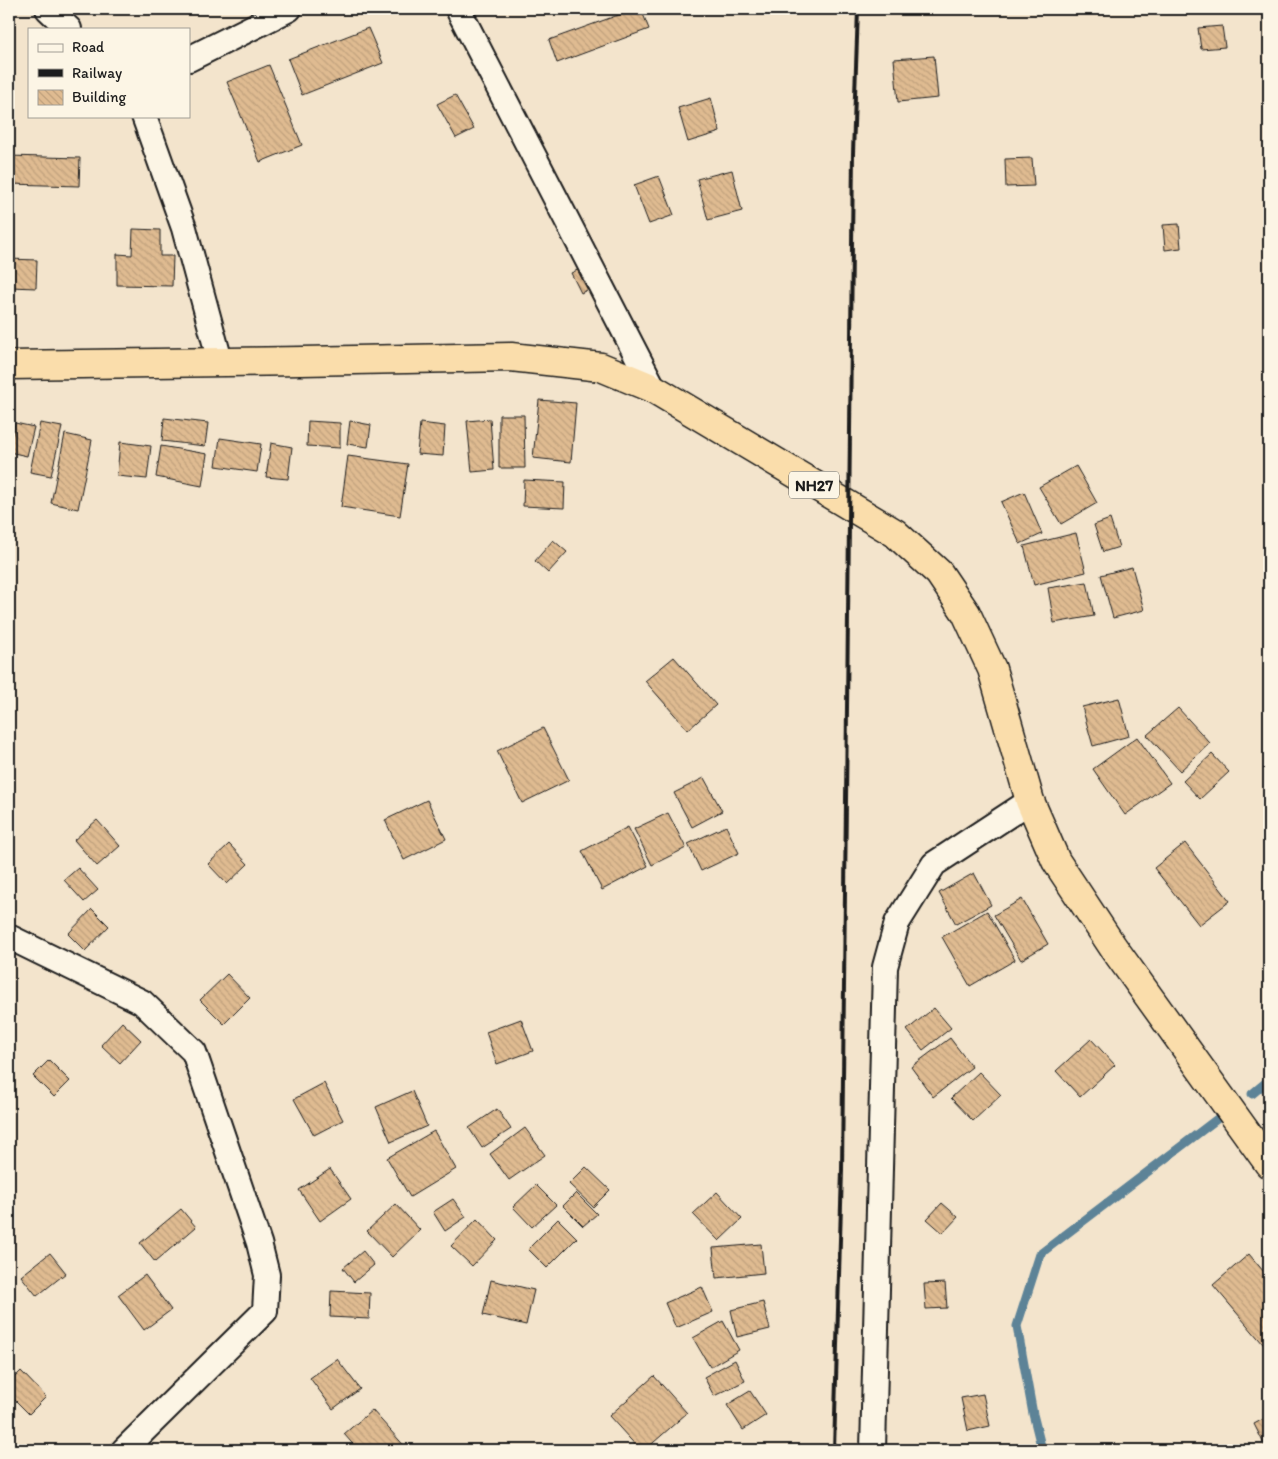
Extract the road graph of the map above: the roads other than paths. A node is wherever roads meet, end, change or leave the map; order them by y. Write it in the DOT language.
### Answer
graph roads {
  1 [pos="48,9"];
  2 [pos="289,9"];
  3 [pos="458,9"];
  4 [pos="68,28"];
  5 [pos="190,58"];
  6 [pos="145,118"];
  7 [pos="220,361"];
  8 [pos="9,365"];
  9 [pos="654,389"];
  10 [pos="1030,802"];
  11 [pos="9,937"];
  12 [pos="1269,1164"];
  13 [pos="124,1450"];
  14 [pos="873,1450"];
  1 -- 4 [label="street"];
  2 -- 5 [label="street"];
  3 -- 9 [label="street"];
  6 -- 7 [label="street"];
  7 -- 8 [label="highway, NH27"];
  7 -- 9 [label="highway, NH27"];
  9 -- 10 [label="highway, NH27"];
  10 -- 12 [label="highway, NH27"];
  10 -- 14 [label="street"];
  11 -- 13 [label="street"];
}
